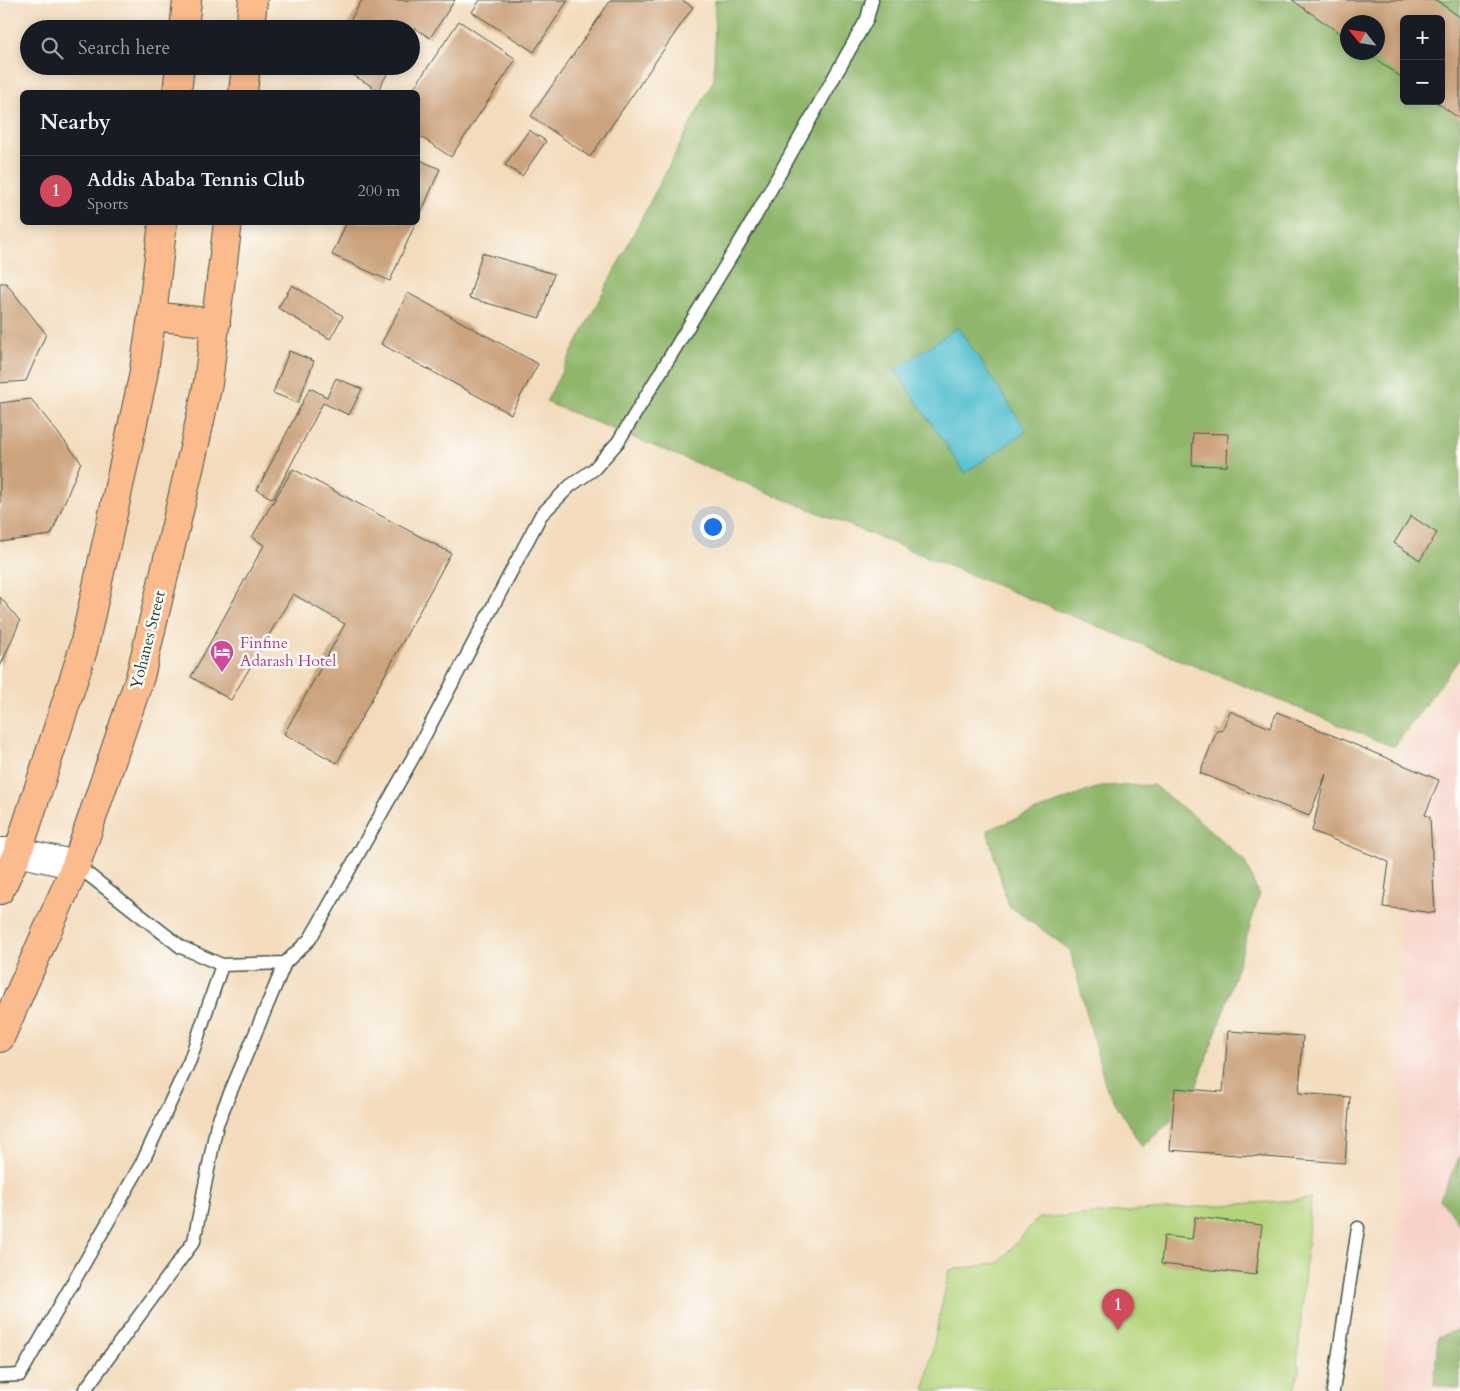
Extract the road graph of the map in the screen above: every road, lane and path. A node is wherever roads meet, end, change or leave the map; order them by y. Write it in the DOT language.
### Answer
graph roads {
  1 [pos="187,0"];
  2 [pos="253,0"];
  3 [pos="872,0"];
  4 [pos="185,20"];
  5 [pos="251,20"];
  6 [pos="179,75"];
  7 [pos="245,75"];
  8 [pos="177,90"];
  9 [pos="242,90"];
  10 [pos="163,225"];
  11 [pos="228,225"];
  12 [pos="152,316"];
  13 [pos="216,323"];
  14 [pos="9,852"];
  15 [pos="76,865"];
  16 [pos="0,890"];
  17 [pos="285,963"];
  18 [pos="222,965"];
  19 [pos="0,1038"];
  20 [pos="1358,1228"];
  21 [pos="0,1376"];
  22 [pos="84,1391"];
  23 [pos="1333,1391"];
  1 -- 4 [label="main road"];
  2 -- 5 [label="main road"];
  3 -- 17 [label="lane"];
  6 -- 8 [label="main road"];
  7 -- 9 [label="main road"];
  10 -- 12 [label="main road"];
  11 -- 13 [label="main road, Yohanes Street"];
  12 -- 13 [label="main road"];
  12 -- 14 [label="main road"];
  13 -- 15 [label="main road, Yohanes Street"];
  14 -- 15 [label="street"];
  14 -- 16 [label="main road"];
  15 -- 18 [label="lane"];
  15 -- 19 [label="main road, Yohanes Street"];
  17 -- 18 [label="lane"];
  17 -- 22 [label="lane"];
  18 -- 21 [label="lane"];
  20 -- 23 [label="lane"];
}
